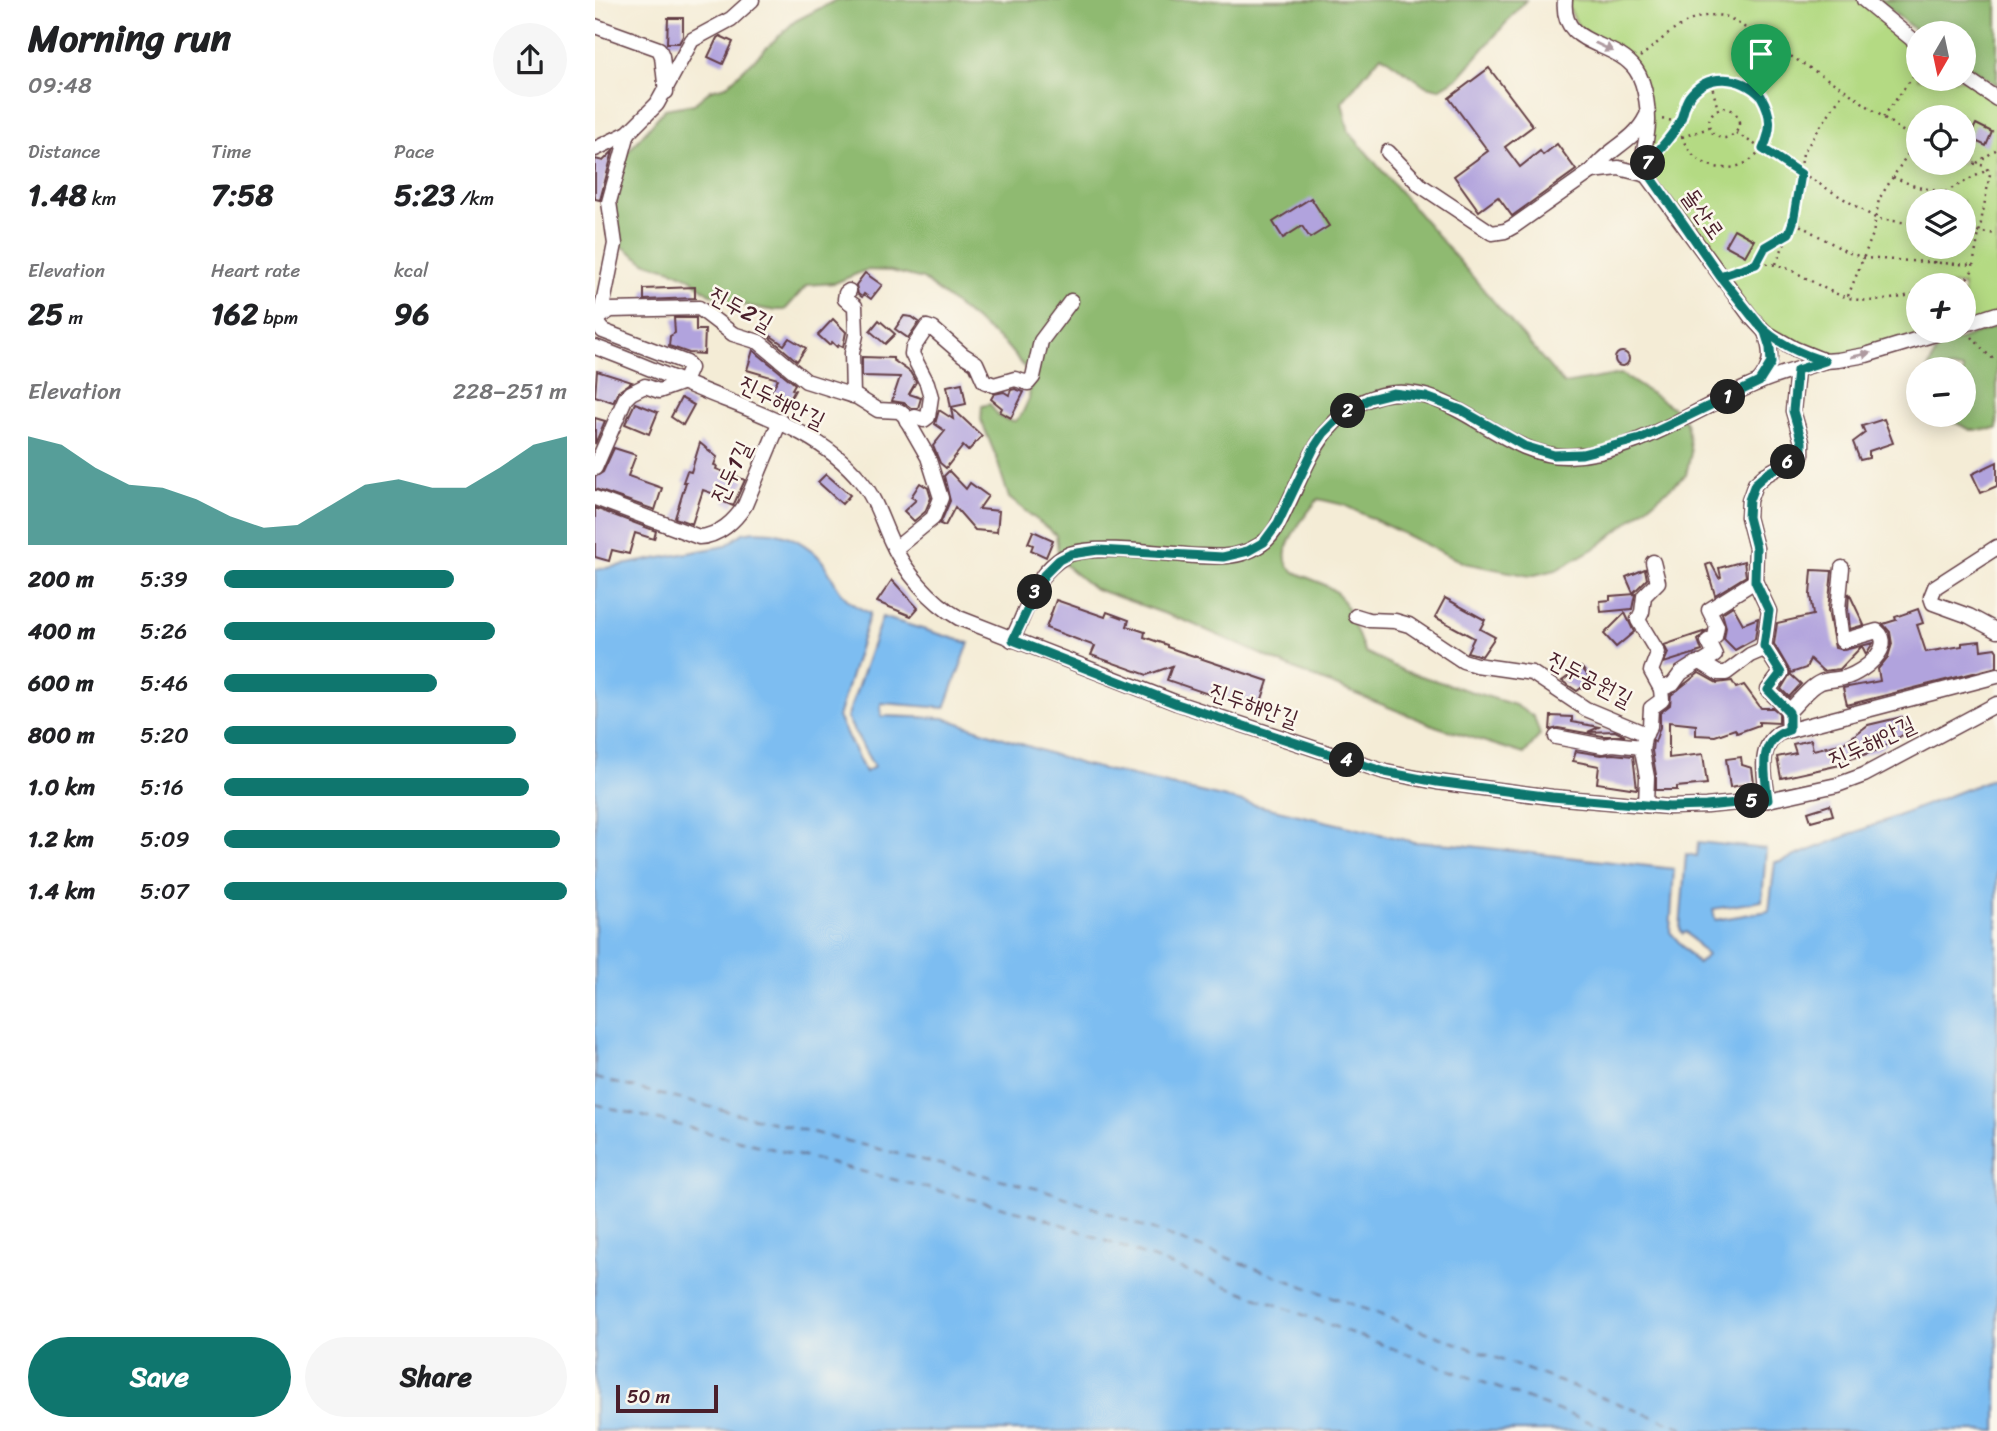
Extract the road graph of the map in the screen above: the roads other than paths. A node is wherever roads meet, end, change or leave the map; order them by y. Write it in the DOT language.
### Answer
graph roads {
  1 [pos="752,0"];
  2 [pos="1565,0"];
  3 [pos="1864,0"];
  4 [pos="595,26"];
  5 [pos="1906,34"];
  6 [pos="1976,85"];
  7 [pos="666,92"];
  8 [pos="1997,99"];
  9 [pos="1647,116"];
  10 [pos="628,133"];
  11 [pos="595,149"];
  12 [pos="1388,152"];
  13 [pos="1592,171"];
  14 [pos="1647,174"];
  15 [pos="849,291"];
  16 [pos="1071,301"];
  17 [pos="601,313"];
  18 [pos="1997,314"];
  19 [pos="1976,324"];
  20 [pos="1765,332"];
  21 [pos="1906,343"];
  22 [pos="595,347"];
  23 [pos="1825,361"];
  24 [pos="1797,370"];
  25 [pos="684,382"];
  26 [pos="1759,382"];
  27 [pos="853,396"];
  28 [pos="780,421"];
  29 [pos="907,421"];
  30 [pos="595,468"];
  31 [pos="595,498"];
  32 [pos="1997,547"];
  33 [pos="895,549"];
  34 [pos="1653,562"];
  35 [pos="1842,568"];
  36 [pos="1755,581"];
  37 [pos="1356,616"];
  38 [pos="1997,631"];
  39 [pos="1013,640"];
  40 [pos="1764,649"];
  41 [pos="1702,663"];
  42 [pos="1997,676"];
  43 [pos="1661,689"];
  44 [pos="1997,704"];
  45 [pos="1789,712"];
  46 [pos="1789,730"];
  47 [pos="1556,737"];
  48 [pos="1644,740"];
  49 [pos="1768,800"];
  50 [pos="1646,805"];
  1 -- 7 [label="street"];
  2 -- 9 [label="street, one-way"];
  3 -- 5 [label="street"];
  4 -- 7 [label="street"];
  6 -- 8 [label="street"];
  7 -- 10 [label="street"];
  9 -- 13 [label="street"];
  9 -- 14 [label="street"];
  10 -- 11 [label="street"];
  10 -- 17 [label="street"];
  12 -- 13 [label="street"];
  13 -- 14 [label="street"];
  14 -- 20 [label="street, 돌산로"];
  15 -- 27 [label="street"];
  16 -- 29 [label="street"];
  17 -- 25 [label="street"];
  17 -- 27 [label="street, 진두2길"];
  18 -- 19 [label="street"];
  20 -- 23 [label="street, 돌산로"];
  20 -- 26 [label="street"];
  23 -- 21 [label="street, one-way"];
  22 -- 25 [label="street, 진두해안길"];
  23 -- 24 [label="street"];
  24 -- 26 [label="street"];
  24 -- 36 [label="street"];
  25 -- 28 [label="street, 진두해안길"];
  25 -- 30 [label="street"];
  26 -- 39 [label="street"];
  27 -- 29 [label="street, 진두2길"];
  28 -- 31 [label="street, 진두1길"];
  28 -- 33 [label="street, 진두해안길"];
  29 -- 33 [label="street"];
  32 -- 38 [label="street"];
  33 -- 39 [label="street, 진두해안길"];
  34 -- 43 [label="street, 진두공원길"];
  35 -- 45 [label="street"];
  36 -- 40 [label="street"];
  36 -- 41 [label="street"];
  37 -- 48 [label="street, 진두공원길"];
  39 -- 50 [label="street, 진두해안길"];
  40 -- 41 [label="street"];
  40 -- 45 [label="street"];
  41 -- 43 [label="street, 진두공원길"];
  42 -- 46 [label="street, 진두해안길"];
  43 -- 48 [label="street, 진두공원길"];
  44 -- 49 [label="street, 진두해안길"];
  45 -- 46 [label="street"];
  46 -- 49 [label="street"];
  47 -- 48 [label="street, 진두공원길"];
  48 -- 50 [label="street, 진두공원길"];
  49 -- 50 [label="street, 진두해안길"];
}
